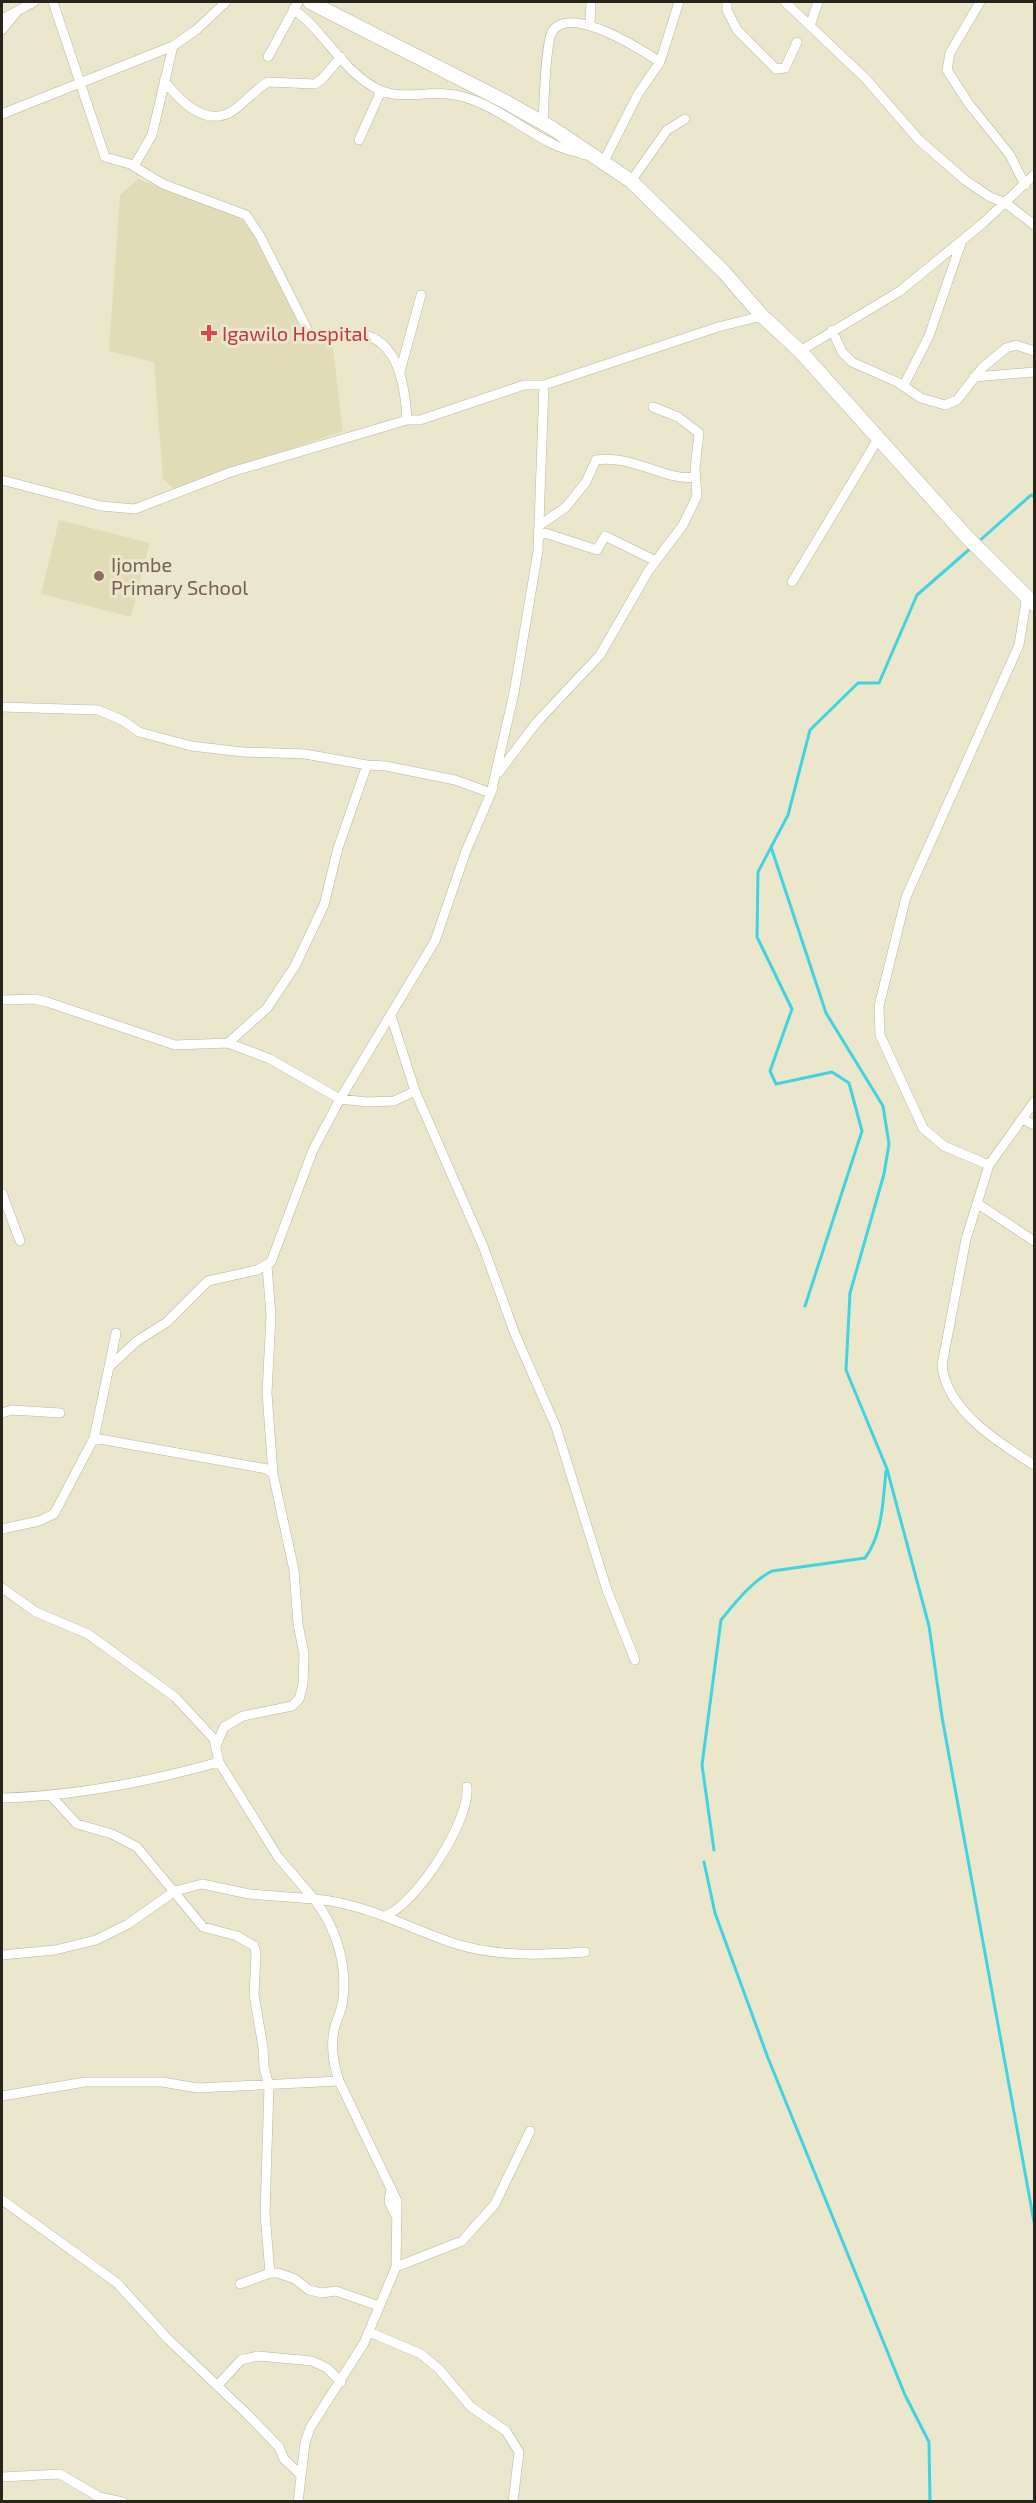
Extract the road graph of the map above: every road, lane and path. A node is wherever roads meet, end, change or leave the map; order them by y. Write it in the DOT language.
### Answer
graph roads {
  1 [pos="34,2"];
  2 [pos="52,2"];
  3 [pos="226,2"];
  4 [pos="310,2"];
  5 [pos="591,2"];
  6 [pos="679,2"];
  7 [pos="727,2"];
  8 [pos="785,2"];
  9 [pos="818,2"];
  10 [pos="980,2"];
  11 [pos="296,5"];
  12 [pos="17,11"];
  13 [pos="2,19"];
  14 [pos="590,24"];
  15 [pos="810,26"];
  16 [pos="2,30"];
  17 [pos="797,42"];
  18 [pos="173,46"];
  19 [pos="268,57"];
  20 [pos="341,57"];
  21 [pos="660,62"];
  22 [pos="164,81"];
  23 [pos="79,84"];
  24 [pos="381,91"];
  25 [pos="2,114"];
  26 [pos="685,119"];
  27 [pos="543,124"];
  28 [pos="359,140"];
  29 [pos="604,161"];
  30 [pos="134,166"];
  31 [pos="1035,175"];
  32 [pos="631,181"];
  33 [pos="1025,185"];
  34 [pos="1006,203"];
  35 [pos="1035,225"];
  36 [pos="961,241"];
  37 [pos="421,295"];
  38 [pos="762,316"];
  39 [pos="832,330"];
  40 [pos="800,351"];
  41 [pos="1035,351"];
  42 [pos="400,372"];
  43 [pos="1035,372"];
  44 [pos="974,377"];
  45 [pos="544,385"];
  46 [pos="904,385"];
  47 [pos="653,407"];
  48 [pos="407,420"];
  49 [pos="878,439"];
  50 [pos="695,477"];
  51 [pos="2,480"];
  52 [pos="540,525"];
  53 [pos="539,536"];
  54 [pos="656,561"];
  55 [pos="792,582"];
  56 [pos="1031,600"];
  57 [pos="2,707"];
  58 [pos="367,765"];
  59 [pos="491,793"];
  60 [pos="2,1000"];
  61 [pos="391,1016"];
  62 [pos="228,1043"];
  63 [pos="415,1091"];
  64 [pos="340,1099"];
  65 [pos="1035,1102"];
  66 [pos="1023,1119"];
  67 [pos="1035,1125"];
  68 [pos="989,1165"];
  69 [pos="2,1193"];
  70 [pos="978,1204"];
  71 [pos="20,1241"];
  72 [pos="1035,1241"];
  73 [pos="267,1266"];
  74 [pos="116,1333"];
  75 [pos="110,1367"];
  76 [pos="2,1413"];
  77 [pos="60,1413"];
  78 [pos="94,1438"];
  79 [pos="1035,1465"];
  80 [pos="273,1474"];
  81 [pos="2,1529"];
  82 [pos="2,1588"];
  83 [pos="635,1660"];
  84 [pos="216,1746"];
  85 [pos="219,1762"];
  86 [pos="467,1787"];
  87 [pos="52,1797"];
  88 [pos="2,1798"];
  89 [pos="175,1891"];
  90 [pos="314,1899"];
  91 [pos="387,1915"];
  92 [pos="585,1952"];
  93 [pos="2,1955"];
  94 [pos="339,2081"];
  95 [pos="269,2086"];
  96 [pos="2,2096"];
  97 [pos="530,2131"];
  98 [pos="2,2200"];
  99 [pos="396,2267"];
  100 [pos="270,2273"];
  101 [pos="240,2284"];
  102 [pos="379,2306"];
  103 [pos="369,2332"];
  104 [pos="341,2382"];
  105 [pos="218,2385"];
  106 [pos="301,2475"];
  107 [pos="2,2477"];
  108 [pos="123,2502"];
  109 [pos="298,2502"];
  110 [pos="513,2502"];
  1 -- 12 [label="street"];
  2 -- 23 [label="street"];
  3 -- 18 [label="street"];
  4 -- 27 [label="highway"];
  5 -- 14 [label="street"];
  6 -- 21 [label="street"];
  7 -- 17 [label="street"];
  8 -- 15 [label="street"];
  9 -- 15 [label="street"];
  10 -- 33 [label="street"];
  11 -- 19 [label="street"];
  11 -- 20 [label="street"];
  12 -- 13 [label="street"];
  12 -- 16 [label="street"];
  14 -- 21 [label="street"];
  14 -- 27 [label="street"];
  15 -- 34 [label="street"];
  18 -- 22 [label="street"];
  18 -- 23 [label="street"];
  20 -- 22 [label="street"];
  20 -- 24 [label="street"];
  21 -- 29 [label="street"];
  22 -- 30 [label="street"];
  23 -- 25 [label="street"];
  23 -- 30 [label="street"];
  24 -- 28 [label="street"];
  24 -- 29 [label="street"];
  26 -- 32 [label="street"];
  27 -- 29 [label="highway"];
  29 -- 32 [label="highway"];
  30 -- 42 [label="street"];
  31 -- 33 [label="street"];
  32 -- 38 [label="highway"];
  33 -- 34 [label="street"];
  34 -- 35 [label="street"];
  34 -- 36 [label="street"];
  36 -- 39 [label="street"];
  36 -- 46 [label="street"];
  37 -- 42 [label="street"];
  38 -- 40 [label="highway"];
  38 -- 45 [label="street"];
  39 -- 40 [label="street"];
  39 -- 46 [label="street"];
  40 -- 49 [label="highway"];
  41 -- 44 [label="street"];
  42 -- 48 [label="street"];
  43 -- 44 [label="street"];
  44 -- 46 [label="street"];
  45 -- 48 [label="street"];
  45 -- 52 [label="street"];
  47 -- 50 [label="street"];
  48 -- 51 [label="street"];
  49 -- 55 [label="street"];
  49 -- 56 [label="highway"];
  50 -- 52 [label="street"];
  50 -- 54 [label="street"];
  52 -- 53 [label="street"];
  53 -- 54 [label="street"];
  53 -- 59 [label="street"];
  54 -- 59 [label="street"];
  56 -- 68 [label="street"];
  57 -- 58 [label="street"];
  58 -- 59 [label="street"];
  58 -- 62 [label="street"];
  59 -- 61 [label="street"];
  60 -- 62 [label="street"];
  61 -- 63 [label="street"];
  61 -- 64 [label="street"];
  62 -- 64 [label="street"];
  63 -- 64 [label="street"];
  63 -- 83 [label="street"];
  64 -- 73 [label="street"];
  65 -- 66 [label="street"];
  66 -- 67 [label="street"];
  66 -- 68 [label="street"];
  68 -- 70 [label="street"];
  69 -- 71 [label="street"];
  70 -- 72 [label="street"];
  70 -- 79 [label="street"];
  73 -- 75 [label="street"];
  73 -- 80 [label="street"];
  74 -- 75 [label="street"];
  75 -- 78 [label="street"];
  76 -- 77 [label="street"];
  78 -- 80 [label="street"];
  78 -- 81 [label="street"];
  80 -- 84 [label="street"];
  82 -- 84 [label="street"];
  84 -- 85 [label="street"];
  85 -- 87 [label="street"];
  85 -- 90 [label="street"];
  86 -- 91 [label="street"];
  87 -- 88 [label="street"];
  87 -- 89 [label="street"];
  89 -- 90 [label="street"];
  89 -- 93 [label="street"];
  89 -- 95 [label="street"];
  90 -- 91 [label="street"];
  90 -- 94 [label="street"];
  91 -- 92 [label="street"];
  94 -- 95 [label="street"];
  94 -- 99 [label="street"];
  95 -- 96 [label="street"];
  95 -- 100 [label="street"];
  97 -- 99 [label="street"];
  98 -- 105 [label="street"];
  99 -- 102 [label="street"];
  100 -- 101 [label="street"];
  100 -- 102 [label="street"];
  102 -- 103 [label="street"];
  103 -- 104 [label="street"];
  103 -- 110 [label="street"];
  104 -- 105 [label="street"];
  104 -- 106 [label="street"];
  105 -- 106 [label="street"];
  106 -- 109 [label="street"];
  107 -- 108 [label="street"];
}
